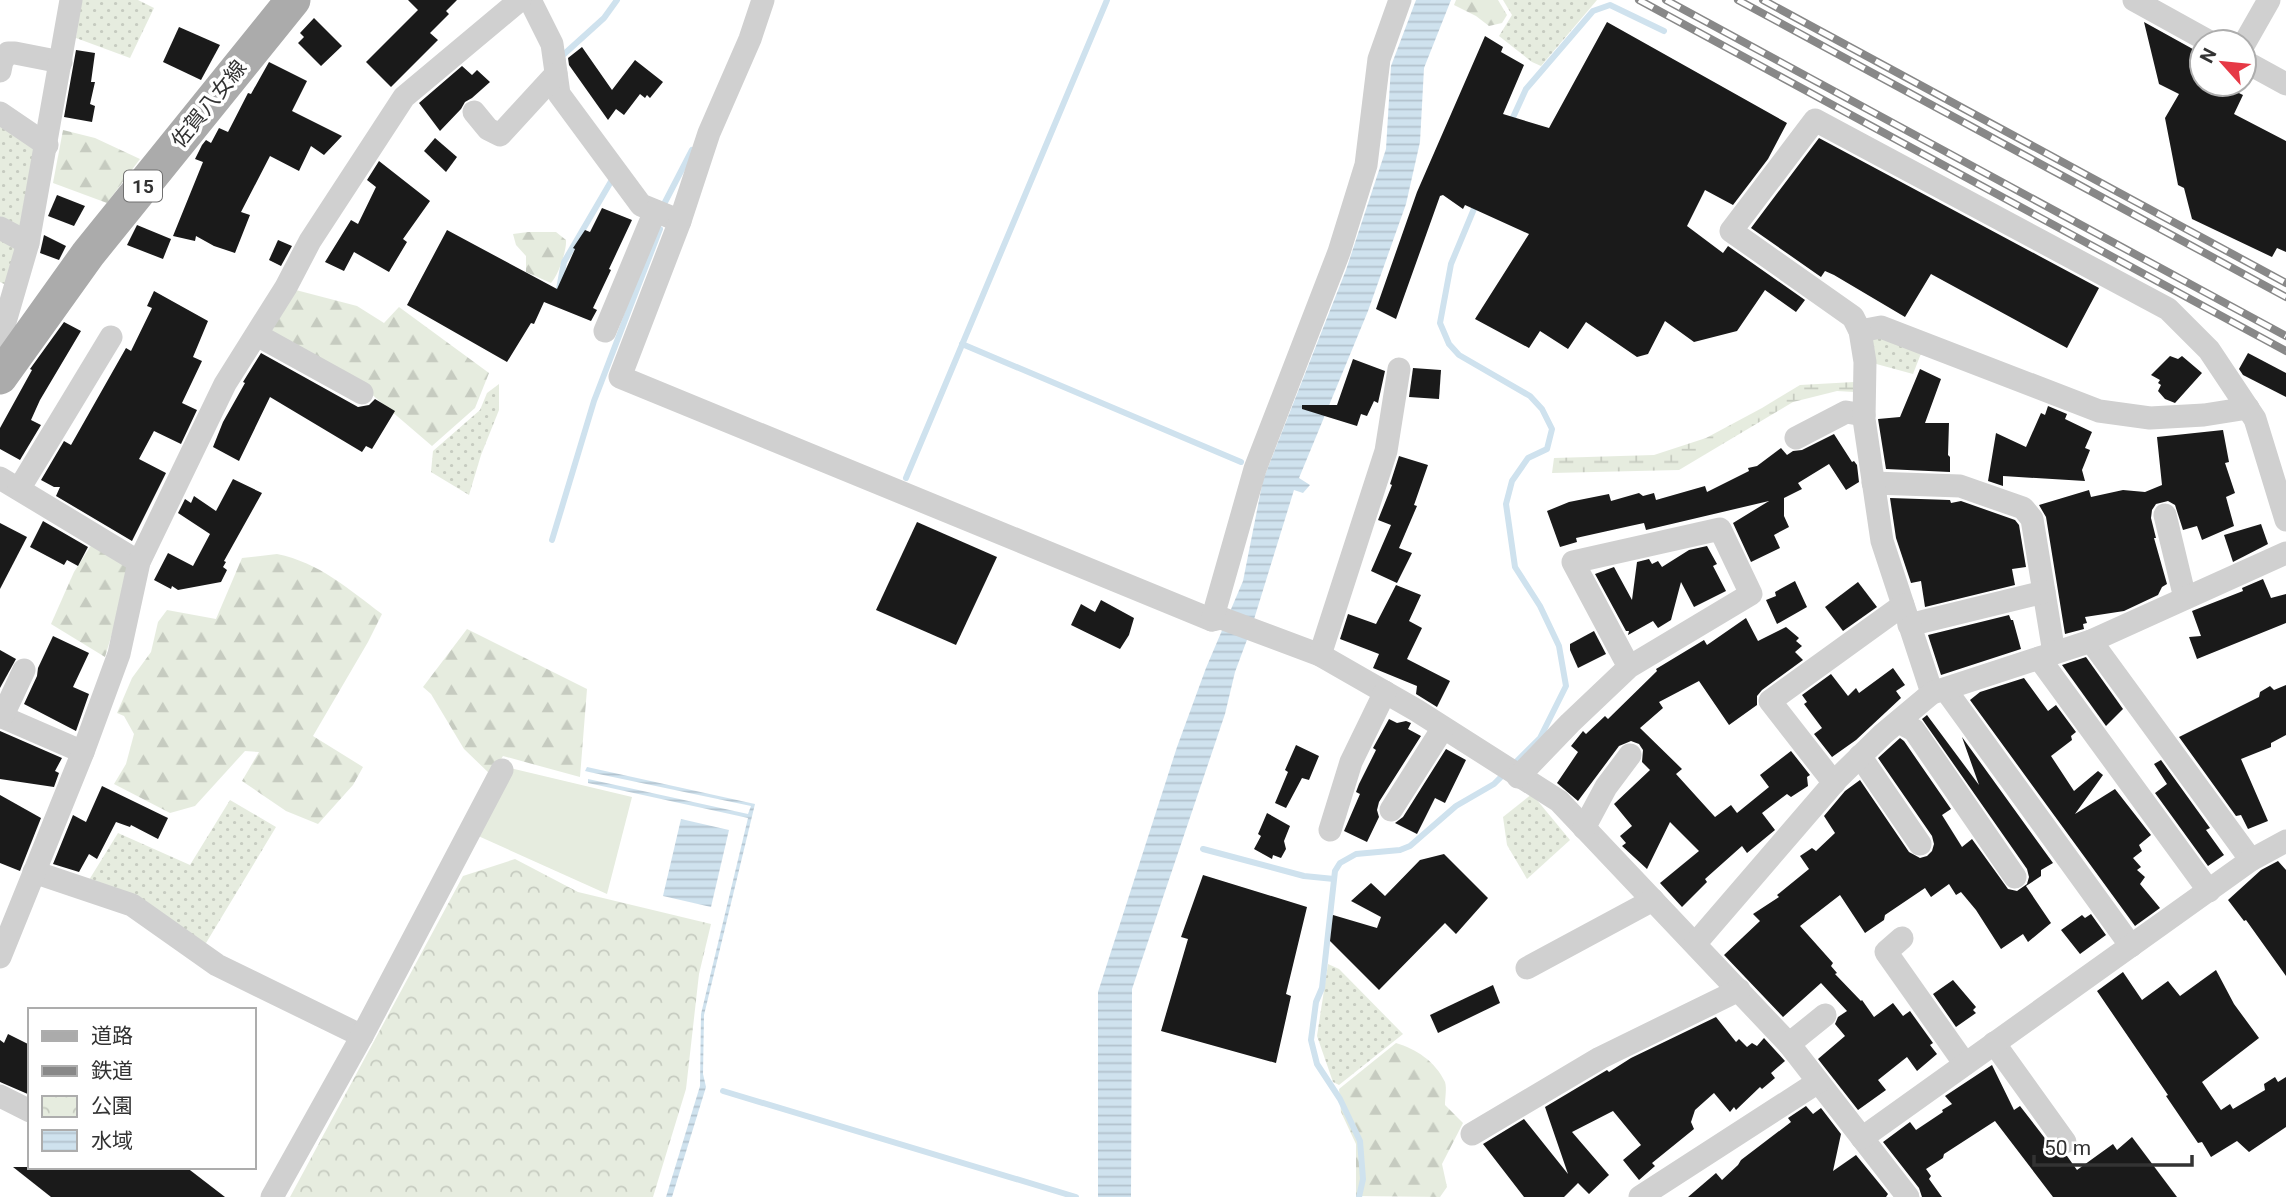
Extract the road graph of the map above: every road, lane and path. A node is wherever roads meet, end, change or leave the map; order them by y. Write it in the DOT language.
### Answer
graph roads {
  1 [pos="71,0"];
  2 [pos="293,0"];
  3 [pos="520,0"];
  4 [pos="530,0"];
  5 [pos="763,0"];
  6 [pos="1400,0"];
  7 [pos="2134,0"];
  8 [pos="2269,0"];
  9 [pos="2253,28"];
  10 [pos="2188,30"];
  11 [pos="61,62"];
  12 [pos="2258,69"];
  13 [pos="0,71"];
  14 [pos="556,74"];
  15 [pos="2286,84"];
  16 [pos="474,112"];
  17 [pos="0,113"];
  18 [pos="47,145"];
  19 [pos="655,211"];
  20 [pos="680,221"];
  21 [pos="0,228"];
  22 [pos="29,243"];
  23 [pos="605,331"];
  24 [pos="1860,331"];
  25 [pos="257,335"];
  26 [pos="111,337"];
  27 [pos="0,339"];
  28 [pos="1399,369"];
  29 [pos="0,377"];
  30 [pos="362,393"];
  31 [pos="2248,408"];
  32 [pos="1864,415"];
  33 [pos="1796,438"];
  34 [pos="9,483"];
  35 [pos="1873,483"];
  36 [pos="2165,515"];
  37 [pos="2286,520"];
  38 [pos="2286,553"];
  39 [pos="139,562"];
  40 [pos="2044,592"];
  41 [pos="2185,598"];
  42 [pos="1906,615"];
  43 [pos="1212,620"];
  44 [pos="2091,641"];
  45 [pos="1320,655"];
  46 [pos="2046,655"];
  47 [pos="1629,667"];
  48 [pos="24,670"];
  49 [pos="1938,691"];
  50 [pos="1385,692"];
  51 [pos="1,717"];
  52 [pos="1899,722"];
  53 [pos="1444,728"];
  54 [pos="83,752"];
  55 [pos="1630,755"];
  56 [pos="1860,756"];
  57 [pos="502,770"];
  58 [pos="1518,777"];
  59 [pos="1834,783"];
  60 [pos="1391,810"];
  61 [pos="1584,828"];
  62 [pos="1330,830"];
  63 [pos="2286,841"];
  64 [pos="1920,844"];
  65 [pos="2251,860"];
  66 [pos="34,872"];
  67 [pos="2015,877"];
  68 [pos="2209,891"];
  69 [pos="1653,900"];
  70 [pos="1902,938"];
  71 [pos="1695,944"];
  72 [pos="2131,946"];
  73 [pos="0,957"];
  74 [pos="1527,968"];
  75 [pos="1739,990"];
  76 [pos="1825,1015"];
  77 [pos="362,1036"];
  78 [pos="1994,1043"];
  79 [pos="1789,1044"];
  80 [pos="1965,1064"];
  81 [pos="1818,1082"];
  82 [pos="0,1096"];
  83 [pos="28,1110"];
  84 [pos="1472,1134"];
  85 [pos="1863,1138"];
  86 [pos="2065,1142"];
  87 [pos="1904,1196"];
  88 [pos="272,1197"];
  89 [pos="1640,1197"];
  1 -- 11 [label="street"];
  2 -- 29 [label="main road, 佐賀八女線 / 15"];
  3 -- 25 [label="street"];
  4 -- 14 [label="street"];
  5 -- 20 [label="street"];
  6 -- 43 [label="street"];
  7 -- 10 [label="street"];
  8 -- 9 [label="street"];
  11 -- 13 [label="street"];
  11 -- 18 [label="street"];
  12 -- 15 [label="street"];
  14 -- 16 [label="street"];
  14 -- 19 [label="street"];
  17 -- 18 [label="street"];
  18 -- 22 [label="street"];
  19 -- 20 [label="street"];
  19 -- 23 [label="street"];
  20 -- 43 [label="street"];
  21 -- 22 [label="street"];
  22 -- 27 [label="street"];
  24 -- 31 [label="street"];
  24 -- 31 [label="street"];
  24 -- 32 [label="street"];
  25 -- 30 [label="street"];
  25 -- 39 [label="street"];
  26 -- 34 [label="street"];
  28 -- 45 [label="street"];
  31 -- 37 [label="street"];
  32 -- 33 [label="street"];
  32 -- 35 [label="street"];
  34 -- 39 [label="street"];
  35 -- 40 [label="street"];
  35 -- 42 [label="street"];
  36 -- 41 [label="street"];
  38 -- 41 [label="street"];
  39 -- 54 [label="street"];
  40 -- 42 [label="street"];
  40 -- 46 [label="street"];
  41 -- 44 [label="street"];
  42 -- 49 [label="street"];
  42 -- 59 [label="street"];
  43 -- 45 [label="street"];
  44 -- 46 [label="street"];
  44 -- 65 [label="street"];
  45 -- 50 [label="street"];
  46 -- 49 [label="street"];
  46 -- 68 [label="street"];
  47 -- 47 [label="street"];
  47 -- 58 [label="street"];
  48 -- 51 [label="street"];
  49 -- 52 [label="street"];
  49 -- 72 [label="street"];
  50 -- 53 [label="street"];
  50 -- 62 [label="street"];
  51 -- 54 [label="street"];
  52 -- 56 [label="street"];
  52 -- 67 [label="street"];
  53 -- 58 [label="street"];
  53 -- 60 [label="street"];
  54 -- 66 [label="street"];
  55 -- 61 [label="street"];
  56 -- 59 [label="street"];
  56 -- 64 [label="street"];
  57 -- 77 [label="street"];
  58 -- 61 [label="street"];
  59 -- 71 [label="street"];
  61 -- 69 [label="street"];
  63 -- 65 [label="street"];
  65 -- 68 [label="street"];
  66 -- 73 [label="street"];
  66 -- 77 [label="street"];
  68 -- 72 [label="street"];
  69 -- 71 [label="street"];
  69 -- 74 [label="street"];
  70 -- 80 [label="street"];
  71 -- 75 [label="street"];
  72 -- 78 [label="street"];
  75 -- 79 [label="street"];
  75 -- 84 [label="street"];
  76 -- 79 [label="street"];
  77 -- 88 [label="street"];
  78 -- 80 [label="street"];
  78 -- 86 [label="street"];
  79 -- 81 [label="street"];
  80 -- 85 [label="street"];
  81 -- 85 [label="street"];
  81 -- 89 [label="street"];
  82 -- 83 [label="street"];
  85 -- 87 [label="street"];
}
